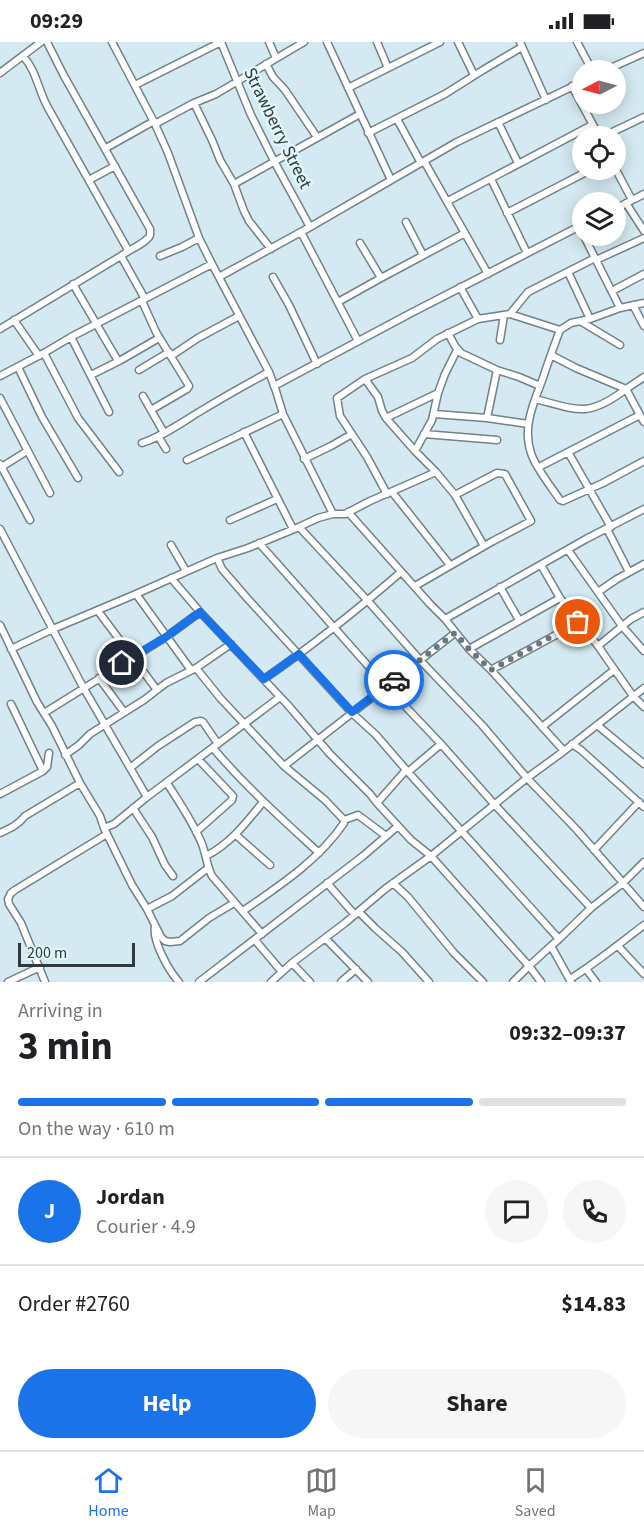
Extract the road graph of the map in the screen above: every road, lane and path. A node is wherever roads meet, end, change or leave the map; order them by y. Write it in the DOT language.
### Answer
graph roads {
  1 [pos="41,42"];
  2 [pos="47,42"];
  3 [pos="221,42"];
  4 [pos="269,42"];
  5 [pos="304,42"];
  6 [pos="327,42"];
  7 [pos="377,42"];
  8 [pos="440,42"];
  9 [pos="458,42"];
  10 [pos="577,42"];
  11 [pos="114,43"];
  12 [pos="427,45"];
  13 [pos="521,45"];
  14 [pos="644,53"];
  15 [pos="23,56"];
  16 [pos="276,58"];
  17 [pos="587,60"];
  18 [pos="626,61"];
  19 [pos="266,64"];
  20 [pos="388,68"];
  21 [pos="0,73"];
  22 [pos="474,75"];
  23 [pos="237,81"];
  24 [pos="135,85"];
  25 [pos="572,86"];
  26 [pos="348,88"];
  27 [pos="546,100"];
  28 [pos="194,103"];
  29 [pos="360,114"];
  30 [pos="587,114"];
  31 [pos="644,117"];
  32 [pos="397,119"];
  33 [pos="154,122"];
  34 [pos="498,122"];
  35 [pos="592,124"];
  36 [pos="625,126"];
  37 [pos="368,133"];
  38 [pos="317,138"];
  39 [pos="106,148"];
  40 [pos="274,161"];
  41 [pos="423,162"];
  42 [pos="518,163"];
  43 [pos="115,166"];
  44 [pos="491,179"];
  45 [pos="572,179"];
  46 [pos="89,180"];
  47 [pos="391,180"];
  48 [pos="620,180"];
  49 [pos="234,184"];
  50 [pos="644,195"];
  51 [pos="448,201"];
  52 [pos="629,202"];
  53 [pos="626,203"];
  54 [pos="507,213"];
  55 [pos="406,222"];
  56 [pos="310,227"];
  57 [pos="644,231"];
  58 [pos="301,232"];
  59 [pos="465,232"];
  60 [pos="572,234"];
  61 [pos="200,238"];
  62 [pos="644,238"];
  63 [pos="360,243"];
  64 [pos="589,246"];
  65 [pos="271,249"];
  66 [pos="128,250"];
  67 [pos="527,253"];
  68 [pos="423,255"];
  69 [pos="121,256"];
  70 [pos="160,256"];
  71 [pos="595,259"];
  72 [pos="212,264"];
  73 [pos="568,272"];
  74 [pos="488,274"];
  75 [pos="644,274"];
  76 [pos="219,277"];
  77 [pos="273,277"];
  78 [pos="381,278"];
  79 [pos="73,284"];
  80 [pos="460,287"];
  81 [pos="612,291"];
  82 [pos="144,300"];
  83 [pos="338,302"];
  84 [pos="644,303"];
  85 [pos="633,305"];
  86 [pos="620,308"];
  87 [pos="507,315"];
  88 [pos="239,316"];
  89 [pos="478,319"];
  90 [pos="590,319"];
  91 [pos="14,320"];
  92 [pos="580,321"];
  93 [pos="97,324"];
  94 [pos="644,326"];
  95 [pos="0,329"];
  96 [pos="560,330"];
  97 [pos="448,333"];
  98 [pos="71,337"];
  99 [pos="159,338"];
  100 [pos="500,340"];
  101 [pos="358,341"];
  102 [pos="620,345"];
  103 [pos="457,350"];
  104 [pos="170,354"];
  105 [pos="42,355"];
  106 [pos="551,355"];
  107 [pos="118,361"];
  108 [pos="317,364"];
  109 [pos="18,367"];
  110 [pos="139,370"];
  111 [pos="496,370"];
  112 [pos="268,372"];
  113 [pos="90,375"];
  114 [pos="0,376"];
  115 [pos="644,377"];
  116 [pos="365,379"];
  117 [pos="274,386"];
  118 [pos="540,386"];
  119 [pos="626,389"];
  120 [pos="438,393"];
  121 [pos="143,396"];
  122 [pos="0,398"];
  123 [pos="535,399"];
  124 [pos="151,410"];
  125 [pos="110,412"];
  126 [pos="283,414"];
  127 [pos="434,414"];
  128 [pos="640,415"];
  129 [pos="386,418"];
  130 [pos="487,418"];
  131 [pos="644,422"];
  132 [pos="528,424"];
  133 [pos="244,432"];
  134 [pos="352,434"];
  135 [pos="424,434"];
  136 [pos="161,435"];
  137 [pos="496,440"];
  138 [pos="142,443"];
  139 [pos="166,449"];
  140 [pos="27,451"];
  141 [pos="415,451"];
  142 [pos="568,452"];
  143 [pos="304,459"];
  144 [pos="187,460"];
  145 [pos="644,461"];
  146 [pos="0,466"];
  147 [pos="539,467"];
  148 [pos="119,472"];
  149 [pos="436,472"];
  150 [pos="78,478"];
  151 [pos="590,490"];
  152 [pos="50,493"];
  153 [pos="390,493"];
  154 [pos="455,495"];
  155 [pos="277,499"];
  156 [pos="644,509"];
  157 [pos="348,512"];
  158 [pos="333,514"];
  159 [pos="30,520"];
  160 [pos="230,520"];
  161 [pos="296,528"];
  162 [pos="609,528"];
  163 [pos="0,529"];
  164 [pos="259,543"];
  165 [pos="171,545"];
  166 [pos="484,546"];
  167 [pos="568,550"];
  168 [pos="217,558"];
  169 [pos="644,564"];
  170 [pos="450,565"];
  171 [pos="541,565"];
  172 [pos="186,571"];
  173 [pos="401,572"];
  174 [pos="629,572"];
  175 [pos="171,578"];
  176 [pos="415,586"];
  177 [pos="500,587"];
  178 [pos="598,592"];
  179 [pos="135,594"];
  180 [pos="560,598"];
  181 [pos="368,601"];
  182 [pos="98,610"];
  183 [pos="200,612"];
  184 [pos="644,612"];
  185 [pos="445,620"];
  186 [pos="519,620"];
  187 [pos="578,622"];
  188 [pos="0,625"];
  189 [pos="622,626"];
  190 [pos="334,628"];
  191 [pos="52,629"];
  192 [pos="455,633"];
  193 [pos="166,637"];
  194 [pos="231,644"];
  195 [pos="598,646"];
  196 [pos="643,648"];
  197 [pos="11,649"];
  198 [pos="469,649"];
  199 [pos="299,654"];
  200 [pos="133,656"];
  201 [pos="420,660"];
  202 [pos="194,669"];
  203 [pos="614,669"];
  204 [pos="491,670"];
  205 [pos="99,678"];
  206 [pos="264,679"];
  207 [pos="386,686"];
  208 [pos="83,687"];
  209 [pos="644,688"];
  210 [pos="157,690"];
  211 [pos="633,696"];
  212 [pos="280,697"];
  213 [pos="11,704"];
  214 [pos="644,707"];
  215 [pos="124,712"];
  216 [pos="352,712"];
  217 [pos="44,713"];
  218 [pos="104,724"];
  219 [pos="246,724"];
  220 [pos="597,725"];
  221 [pos="542,727"];
  222 [pos="318,740"];
  223 [pos="441,744"];
  224 [pos="572,744"];
  225 [pos="215,746"];
  226 [pos="564,751"];
  227 [pos="49,753"];
  228 [pos="65,755"];
  229 [pos="198,759"];
  230 [pos="644,764"];
  231 [pos="284,766"];
  232 [pos="129,768"];
  233 [pos="44,771"];
  234 [pos="407,771"];
  235 [pos="527,778"];
  236 [pos="80,783"];
  237 [pos="167,783"];
  238 [pos="0,794"];
  239 [pos="147,797"];
  240 [pos="263,802"];
  241 [pos="377,803"];
  242 [pos="495,805"];
  243 [pos="642,805"];
  244 [pos="133,808"];
  245 [pos="345,820"];
  246 [pos="398,826"];
  247 [pos="106,831"];
  248 [pos="462,831"];
  249 [pos="196,832"];
  250 [pos="0,833"];
  251 [pos="236,835"];
  252 [pos="386,836"];
  253 [pos="594,850"];
  254 [pos="319,853"];
  255 [pos="206,856"];
  256 [pos="431,856"];
  257 [pos="644,862"];
  258 [pos="270,865"];
  259 [pos="208,868"];
  260 [pos="173,876"];
  261 [pos="393,883"];
  262 [pos="623,883"];
  263 [pos="327,884"];
  264 [pos="234,903"];
  265 [pos="644,907"];
  266 [pos="591,908"];
  267 [pos="147,909"];
  268 [pos="243,912"];
  269 [pos="357,913"];
  270 [pos="644,925"];
  271 [pos="155,926"];
  272 [pos="262,934"];
  273 [pos="325,938"];
  274 [pos="559,939"];
  275 [pos="255,940"];
  276 [pos="551,946"];
  277 [pos="618,946"];
  278 [pos="292,963"];
  279 [pos="529,966"];
  280 [pos="39,967"];
  281 [pos="356,969"];
  282 [pos="586,969"];
  283 [pos="282,972"];
  284 [pos="644,974"];
  285 [pos="570,981"];
  286 [pos="8,982"];
  287 [pos="45,982"];
  288 [pos="179,982"];
  289 [pos="199,982"];
  290 [pos="272,982"];
  291 [pos="309,982"];
  292 [pos="341,982"];
  293 [pos="368,982"];
  294 [pos="429,982"];
  295 [pos="483,982"];
  296 [pos="513,982"];
  297 [pos="540,982"];
  298 [pos="596,982"];
  1 -- 15 [label="street"];
  2 -- 39 [label="street"];
  3 -- 23 [label="street, Strawberry Street"];
  3 -- 24 [label="street"];
  4 -- 16 [label="street"];
  5 -- 16 [label="street"];
  6 -- 26 [label="street"];
  7 -- 20 [label="street"];
  8 -- 12 [label="street"];
  9 -- 22 [label="street"];
  10 -- 17 [label="street"];
  11 -- 24 [label="street"];
  12 -- 20 [label="street"];
  13 -- 22 [label="street"];
  13 -- 27 [label="street"];
  14 -- 18 [label="street"];
  15 -- 21 [label="street"];
  15 -- 46 [label="street"];
  16 -- 19 [label="street"];
  19 -- 23 [label="street"];
  19 -- 38 [label="street"];
  20 -- 26 [label="street"];
  22 -- 32 [label="street"];
  23 -- 28 [label="street"];
  23 -- 40 [label="street, Strawberry Street"];
  24 -- 33 [label="street"];
  25 -- 27 [label="street"];
  26 -- 29 [label="street"];
  27 -- 34 [label="street"];
  28 -- 33 [label="street"];
  28 -- 49 [label="street"];
  29 -- 37 [label="street"];
  29 -- 38 [label="street"];
  30 -- 35 [label="street"];
  31 -- 36 [label="street"];
  32 -- 37 [label="street"];
  32 -- 41 [label="street"];
  33 -- 39 [label="street"];
  33 -- 61 [label="street"];
  34 -- 41 [label="street"];
  34 -- 42 [label="street"];
  35 -- 42 [label="street"];
  37 -- 47 [label="street"];
  38 -- 40 [label="street"];
  39 -- 43 [label="street"];
  40 -- 49 [label="street"];
  40 -- 56 [label="street, Strawberry Street"];
  41 -- 47 [label="street"];
  41 -- 51 [label="street"];
  42 -- 44 [label="street"];
  43 -- 46 [label="street"];
  43 -- 66 [label="street"];
  44 -- 51 [label="street"];
  44 -- 54 [label="street"];
  45 -- 54 [label="street"];
  46 -- 66 [label="street"];
  47 -- 56 [label="street"];
  48 -- 52 [label="street"];
  49 -- 65 [label="street"];
  50 -- 52 [label="street"];
  51 -- 59 [label="street"];
  52 -- 53 [label="street"];
  52 -- 57 [label="street"];
  54 -- 67 [label="street"];
  55 -- 68 [label="street"];
  56 -- 58 [label="street"];
  58 -- 65 [label="street"];
  58 -- 83 [label="street"];
  59 -- 68 [label="street"];
  59 -- 74 [label="street"];
  60 -- 67 [label="street"];
  61 -- 70 [label="street"];
  61 -- 72 [label="street"];
  62 -- 71 [label="street"];
  63 -- 78 [label="street"];
  64 -- 71 [label="street"];
  65 -- 76 [label="street"];
  66 -- 69 [label="street"];
  67 -- 74 [label="street"];
  68 -- 78 [label="street"];
  69 -- 79 [label="street"];
  69 -- 82 [label="street"];
  71 -- 73 [label="street"];
  71 -- 81 [label="street"];
  72 -- 76 [label="street"];
  72 -- 82 [label="street"];
  73 -- 87 [label="street"];
  73 -- 90 [label="street"];
  74 -- 80 [label="street"];
  75 -- 81 [label="street"];
  76 -- 88 [label="street"];
  77 -- 108 [label="street"];
  78 -- 83 [label="street"];
  79 -- 91 [label="street"];
  79 -- 93 [label="street"];
  80 -- 89 [label="street"];
  80 -- 101 [label="street"];
  81 -- 86 [label="street"];
  82 -- 93 [label="street"];
  82 -- 99 [label="street"];
  83 -- 101 [label="street"];
  84 -- 85 [label="street"];
  85 -- 86 [label="street"];
  85 -- 94 [label="street"];
  86 -- 90 [label="street"];
  87 -- 89 [label="street"];
  87 -- 96 [label="street"];
  87 -- 100 [label="street"];
  88 -- 104 [label="street"];
  88 -- 112 [label="street"];
  89 -- 97 [label="street"];
  90 -- 92 [label="street"];
  91 -- 95 [label="street"];
  91 -- 105 [label="street"];
  92 -- 96 [label="street"];
  92 -- 102 [label="street"];
  93 -- 98 [label="street"];
  93 -- 107 [label="street"];
  96 -- 106 [label="street"];
  97 -- 103 [label="street"];
  97 -- 116 [label="street"];
  98 -- 105 [label="street"];
  98 -- 113 [label="street"];
  99 -- 104 [label="street"];
  99 -- 107 [label="street"];
  101 -- 108 [label="street"];
  103 -- 111 [label="street"];
  103 -- 120 [label="street"];
  104 -- 110 [label="street"];
  104 -- 124 [label="street"];
  105 -- 109 [label="street"];
  105 -- 148 [label="street"];
  106 -- 118 [label="street"];
  106 -- 119 [label="street"];
  107 -- 113 [label="street"];
  108 -- 117 [label="street"];
  109 -- 114 [label="street"];
  109 -- 150 [label="street"];
  111 -- 118 [label="street"];
  111 -- 130 [label="street"];
  112 -- 117 [label="street"];
  112 -- 136 [label="street"];
  113 -- 125 [label="street"];
  115 -- 119 [label="street"];
  116 -- 129 [label="street"];
  116 -- 134 [label="street"];
  117 -- 126 [label="street"];
  118 -- 123 [label="street"];
  119 -- 123 [label="street"];
  119 -- 128 [label="street"];
  120 -- 127 [label="street"];
  120 -- 129 [label="street"];
  121 -- 124 [label="street"];
  122 -- 140 [label="street"];
  123 -- 132 [label="street"];
  124 -- 136 [label="street"];
  126 -- 133 [label="street"];
  126 -- 143 [label="street"];
  127 -- 130 [label="street"];
  127 -- 135 [label="street"];
  128 -- 131 [label="street"];
  128 -- 142 [label="street"];
  129 -- 141 [label="street"];
  130 -- 132 [label="street"];
  132 -- 147 [label="street"];
  133 -- 144 [label="street"];
  133 -- 155 [label="street"];
  134 -- 143 [label="street"];
  134 -- 153 [label="street"];
  135 -- 137 [label="street"];
  135 -- 141 [label="street"];
  136 -- 138 [label="street"];
  136 -- 139 [label="street"];
  140 -- 146 [label="street"];
  140 -- 152 [label="street"];
  141 -- 149 [label="street"];
  142 -- 147 [label="street"];
  142 -- 151 [label="street"];
  143 -- 158 [label="street"];
  145 -- 151 [label="street"];
  146 -- 159 [label="street"];
  147 -- 151 [label="street"];
  149 -- 153 [label="street"];
  149 -- 154 [label="street"];
  151 -- 162 [label="street"];
  153 -- 157 [label="street"];
  153 -- 170 [label="street"];
  154 -- 166 [label="street"];
  154 -- 166 [label="street"];
  155 -- 160 [label="street"];
  155 -- 161 [label="street"];
  156 -- 162 [label="street"];
  157 -- 158 [label="street"];
  157 -- 173 [label="street"];
  158 -- 161 [label="street"];
  161 -- 164 [label="street"];
  161 -- 181 [label="street"];
  162 -- 167 [label="street"];
  162 -- 174 [label="street"];
  163 -- 191 [label="street"];
  164 -- 168 [label="street"];
  164 -- 190 [label="street"];
  165 -- 172 [label="street"];
  166 -- 170 [label="street"];
  167 -- 171 [label="street"];
  167 -- 178 [label="street"];
  168 -- 172 [label="street"];
  168 -- 199 [label="street"];
  169 -- 174 [label="street"];
  170 -- 176 [label="street"];
  171 -- 177 [label="street"];
  171 -- 180 [label="street"];
  172 -- 175 [label="street"];
  173 -- 176 [label="street"];
  173 -- 181 [label="street"];
  174 -- 178 [label="street"];
  175 -- 179 [label="street"];
  175 -- 183 [label="street"];
  176 -- 185 [label="street"];
  177 -- 185 [label="street"];
  177 -- 186 [label="street"];
  178 -- 189 [label="street"];
  179 -- 182 [label="street"];
  179 -- 193 [label="street"];
  180 -- 186 [label="street"];
  180 -- 187 [label="street"];
  181 -- 190 [label="street"];
  181 -- 201 [label="street"];
  182 -- 191 [label="street"];
  182 -- 200 [label="street"];
  183 -- 193 [label="street"];
  183 -- 194 [label="street"];
  184 -- 189 [label="street"];
  185 -- 192 [label="street"];
  186 -- 198 [label="street"];
  187 -- 195 [label="street"];
  187 -- 204 [label="street"];
  188 -- 197 [label="street"];
  189 -- 195 [label="street"];
  189 -- 196 [label="street"];
  190 -- 199 [label="street"];
  190 -- 207 [label="street"];
  191 -- 197 [label="street"];
  191 -- 208 [label="street"];
  192 -- 198 [label="street"];
  192 -- 201 [label="street"];
  193 -- 200 [label="street"];
  193 -- 202 [label="street"];
  194 -- 202 [label="street"];
  194 -- 206 [label="street"];
  195 -- 203 [label="street"];
  197 -- 217 [label="street"];
  198 -- 204 [label="street"];
  199 -- 206 [label="street"];
  199 -- 216 [label="street"];
  200 -- 205 [label="street"];
  200 -- 210 [label="street"];
  201 -- 207 [label="street"];
  201 -- 235 [label="street"];
  202 -- 210 [label="street"];
  202 -- 219 [label="street"];
  203 -- 211 [label="street"];
  203 -- 221 [label="street"];
  204 -- 221 [label="street"];
  205 -- 208 [label="street"];
  205 -- 215 [label="street"];
  206 -- 212 [label="street"];
  207 -- 216 [label="street"];
  207 -- 223 [label="street"];
  208 -- 217 [label="street"];
  208 -- 218 [label="street"];
  209 -- 211 [label="street"];
  210 -- 215 [label="street"];
  211 -- 214 [label="street"];
  211 -- 220 [label="street"];
  212 -- 219 [label="street"];
  212 -- 222 [label="street"];
  213 -- 233 [label="street"];
  215 -- 218 [label="street"];
  216 -- 222 [label="street"];
  216 -- 234 [label="street"];
  217 -- 228 [label="street"];
  218 -- 228 [label="street"];
  218 -- 232 [label="street"];
  219 -- 225 [label="street"];
  219 -- 231 [label="street"];
  220 -- 224 [label="street"];
  220 -- 230 [label="street"];
  221 -- 226 [label="street"];
  222 -- 231 [label="street"];
  222 -- 241 [label="street"];
  223 -- 234 [label="street"];
  223 -- 242 [label="street"];
  224 -- 226 [label="street"];
  224 -- 243 [label="street"];
  225 -- 229 [label="street"];
  225 -- 232 [label="street"];
  225 -- 240 [label="street"];
  226 -- 235 [label="street"];
  227 -- 233 [label="street"];
  228 -- 236 [label="street"];
  229 -- 237 [label="street"];
  229 -- 249 [label="street"];
  231 -- 245 [label="street"];
  232 -- 239 [label="street"];
  233 -- 238 [label="street"];
  234 -- 241 [label="street"];
  234 -- 248 [label="street"];
  235 -- 242 [label="street"];
  235 -- 253 [label="street"];
  236 -- 247 [label="street"];
  236 -- 250 [label="street"];
  237 -- 239 [label="street"];
  237 -- 249 [label="street"];
  239 -- 244 [label="street"];
  240 -- 251 [label="street"];
  240 -- 254 [label="street"];
  241 -- 246 [label="street"];
  242 -- 248 [label="street"];
  242 -- 266 [label="street"];
  243 -- 253 [label="street"];
  244 -- 247 [label="street"];
  244 -- 260 [label="street"];
  245 -- 252 [label="street"];
  245 -- 254 [label="street"];
  246 -- 252 [label="street"];
  246 -- 256 [label="street"];
  247 -- 267 [label="street"];
  247 -- 280 [label="street"];
  248 -- 256 [label="street"];
  248 -- 274 [label="street"];
  249 -- 255 [label="street"];
  251 -- 255 [label="street"];
  251 -- 258 [label="street"];
  252 -- 263 [label="street"];
  253 -- 262 [label="street"];
  254 -- 268 [label="street"];
  255 -- 259 [label="street"];
  256 -- 261 [label="street"];
  256 -- 279 [label="street"];
  257 -- 262 [label="street"];
  259 -- 264 [label="street"];
  259 -- 267 [label="street"];
  261 -- 269 [label="street"];
  261 -- 295 [label="street"];
  262 -- 265 [label="street"];
  262 -- 266 [label="street"];
  263 -- 269 [label="street"];
  263 -- 272 [label="street"];
  264 -- 268 [label="street"];
  264 -- 271 [label="street"];
  266 -- 274 [label="street"];
  267 -- 271 [label="street"];
  268 -- 272 [label="street"];
  269 -- 273 [label="street"];
  269 -- 294 [label="street"];
  270 -- 277 [label="street"];
  271 -- 288 [label="street"];
  272 -- 275 [label="street"];
  273 -- 278 [label="street"];
  273 -- 281 [label="street"];
  274 -- 276 [label="street"];
  275 -- 283 [label="street"];
  275 -- 289 [label="street"];
  276 -- 279 [label="street"];
  276 -- 285 [label="street"];
  277 -- 282 [label="street"];
  277 -- 284 [label="street"];
  278 -- 283 [label="street"];
  278 -- 291 [label="street"];
  279 -- 296 [label="street"];
  279 -- 297 [label="street"];
  280 -- 286 [label="street"];
  280 -- 287 [label="street"];
  281 -- 292 [label="street"];
  281 -- 293 [label="street"];
  282 -- 285 [label="street"];
  282 -- 298 [label="street"];
  283 -- 290 [label="street"];
}
